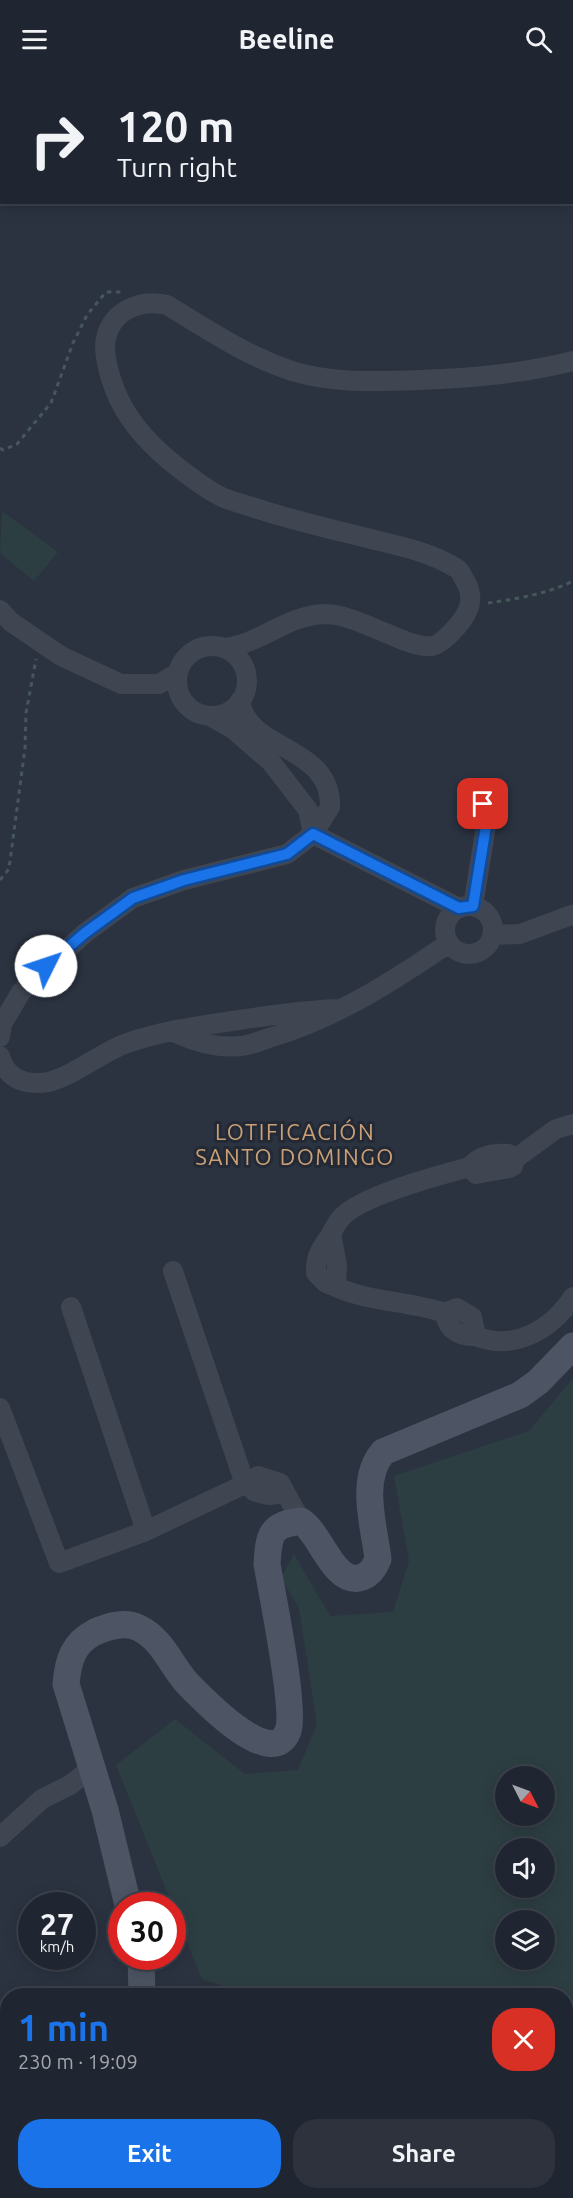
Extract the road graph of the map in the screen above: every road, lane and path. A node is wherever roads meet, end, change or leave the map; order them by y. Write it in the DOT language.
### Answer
graph roads {
  1 [pos="137,304"];
  2 [pos="573,361"];
  3 [pos="0,448"];
  4 [pos="573,581"];
  5 [pos="471,604"];
  6 [pos="0,610"];
  7 [pos="266,634"];
  8 [pos="41,643"];
  9 [pos="223,648"];
  10 [pos="178,673"];
  11 [pos="245,674"];
  12 [pos="152,686"];
  13 [pos="182,700"];
  14 [pos="240,701"];
  15 [pos="210,716"];
  16 [pos="474,788"];
  17 [pos="313,834"];
  18 [pos="0,880"];
  19 [pos="466,907"];
  20 [pos="571,915"];
  21 [pos="492,935"];
  22 [pos="449,943"];
  23 [pos="339,1010"];
  24 [pos="171,1030"];
  25 [pos="0,1037"];
  26 [pos="0,1056"];
  27 [pos="573,1124"];
  28 [pos="173,1271"];
  29 [pos="573,1297"];
  30 [pos="71,1307"];
  31 [pos="573,1346"];
  32 [pos="0,1408"];
  33 [pos="248,1484"];
  34 [pos="301,1521"];
  35 [pos="146,1531"];
  36 [pos="93,1768"];
  37 [pos="0,1837"];
  38 [pos="125,1892"];
  39 [pos="141,1970"];
  40 [pos="141,1988"];
  1 -- 2 [label="street"];
  1 -- 3 [label="path"];
  1 -- 5 [label="street"];
  4 -- 5 [label="path"];
  5 -- 7 [label="street"];
  6 -- 8 [label="street"];
  7 -- 9 [label="street"];
  7 -- 11 [label="street"];
  8 -- 12 [label="street"];
  8 -- 18 [label="path"];
  9 -- 10 [label="street"];
  9 -- 11 [label="street"];
  10 -- 12 [label="street"];
  10 -- 13 [label="street"];
  11 -- 14 [label="street"];
  12 -- 13 [label="street"];
  13 -- 15 [label="street"];
  14 -- 15 [label="street"];
  14 -- 17 [label="street"];
  15 -- 17 [label="street"];
  16 -- 19 [label="street"];
  17 -- 19 [label="street"];
  17 -- 25 [label="street"];
  19 -- 21 [label="street"];
  19 -- 22 [label="street"];
  20 -- 21 [label="street"];
  21 -- 22 [label="street"];
  22 -- 23 [label="street"];
  23 -- 24 [label="street"];
  23 -- 24 [label="street"];
  24 -- 26 [label="street"];
  27 -- 29 [label="street"];
  28 -- 33 [label="street"];
  30 -- 35 [label="street"];
  31 -- 34 [label="main road"];
  32 -- 35 [label="street"];
  33 -- 34 [label="street"];
  33 -- 35 [label="street"];
  34 -- 36 [label="main road"];
  36 -- 37 [label="street"];
  36 -- 38 [label="main road"];
  39 -- 40 [label="main road"];
}
